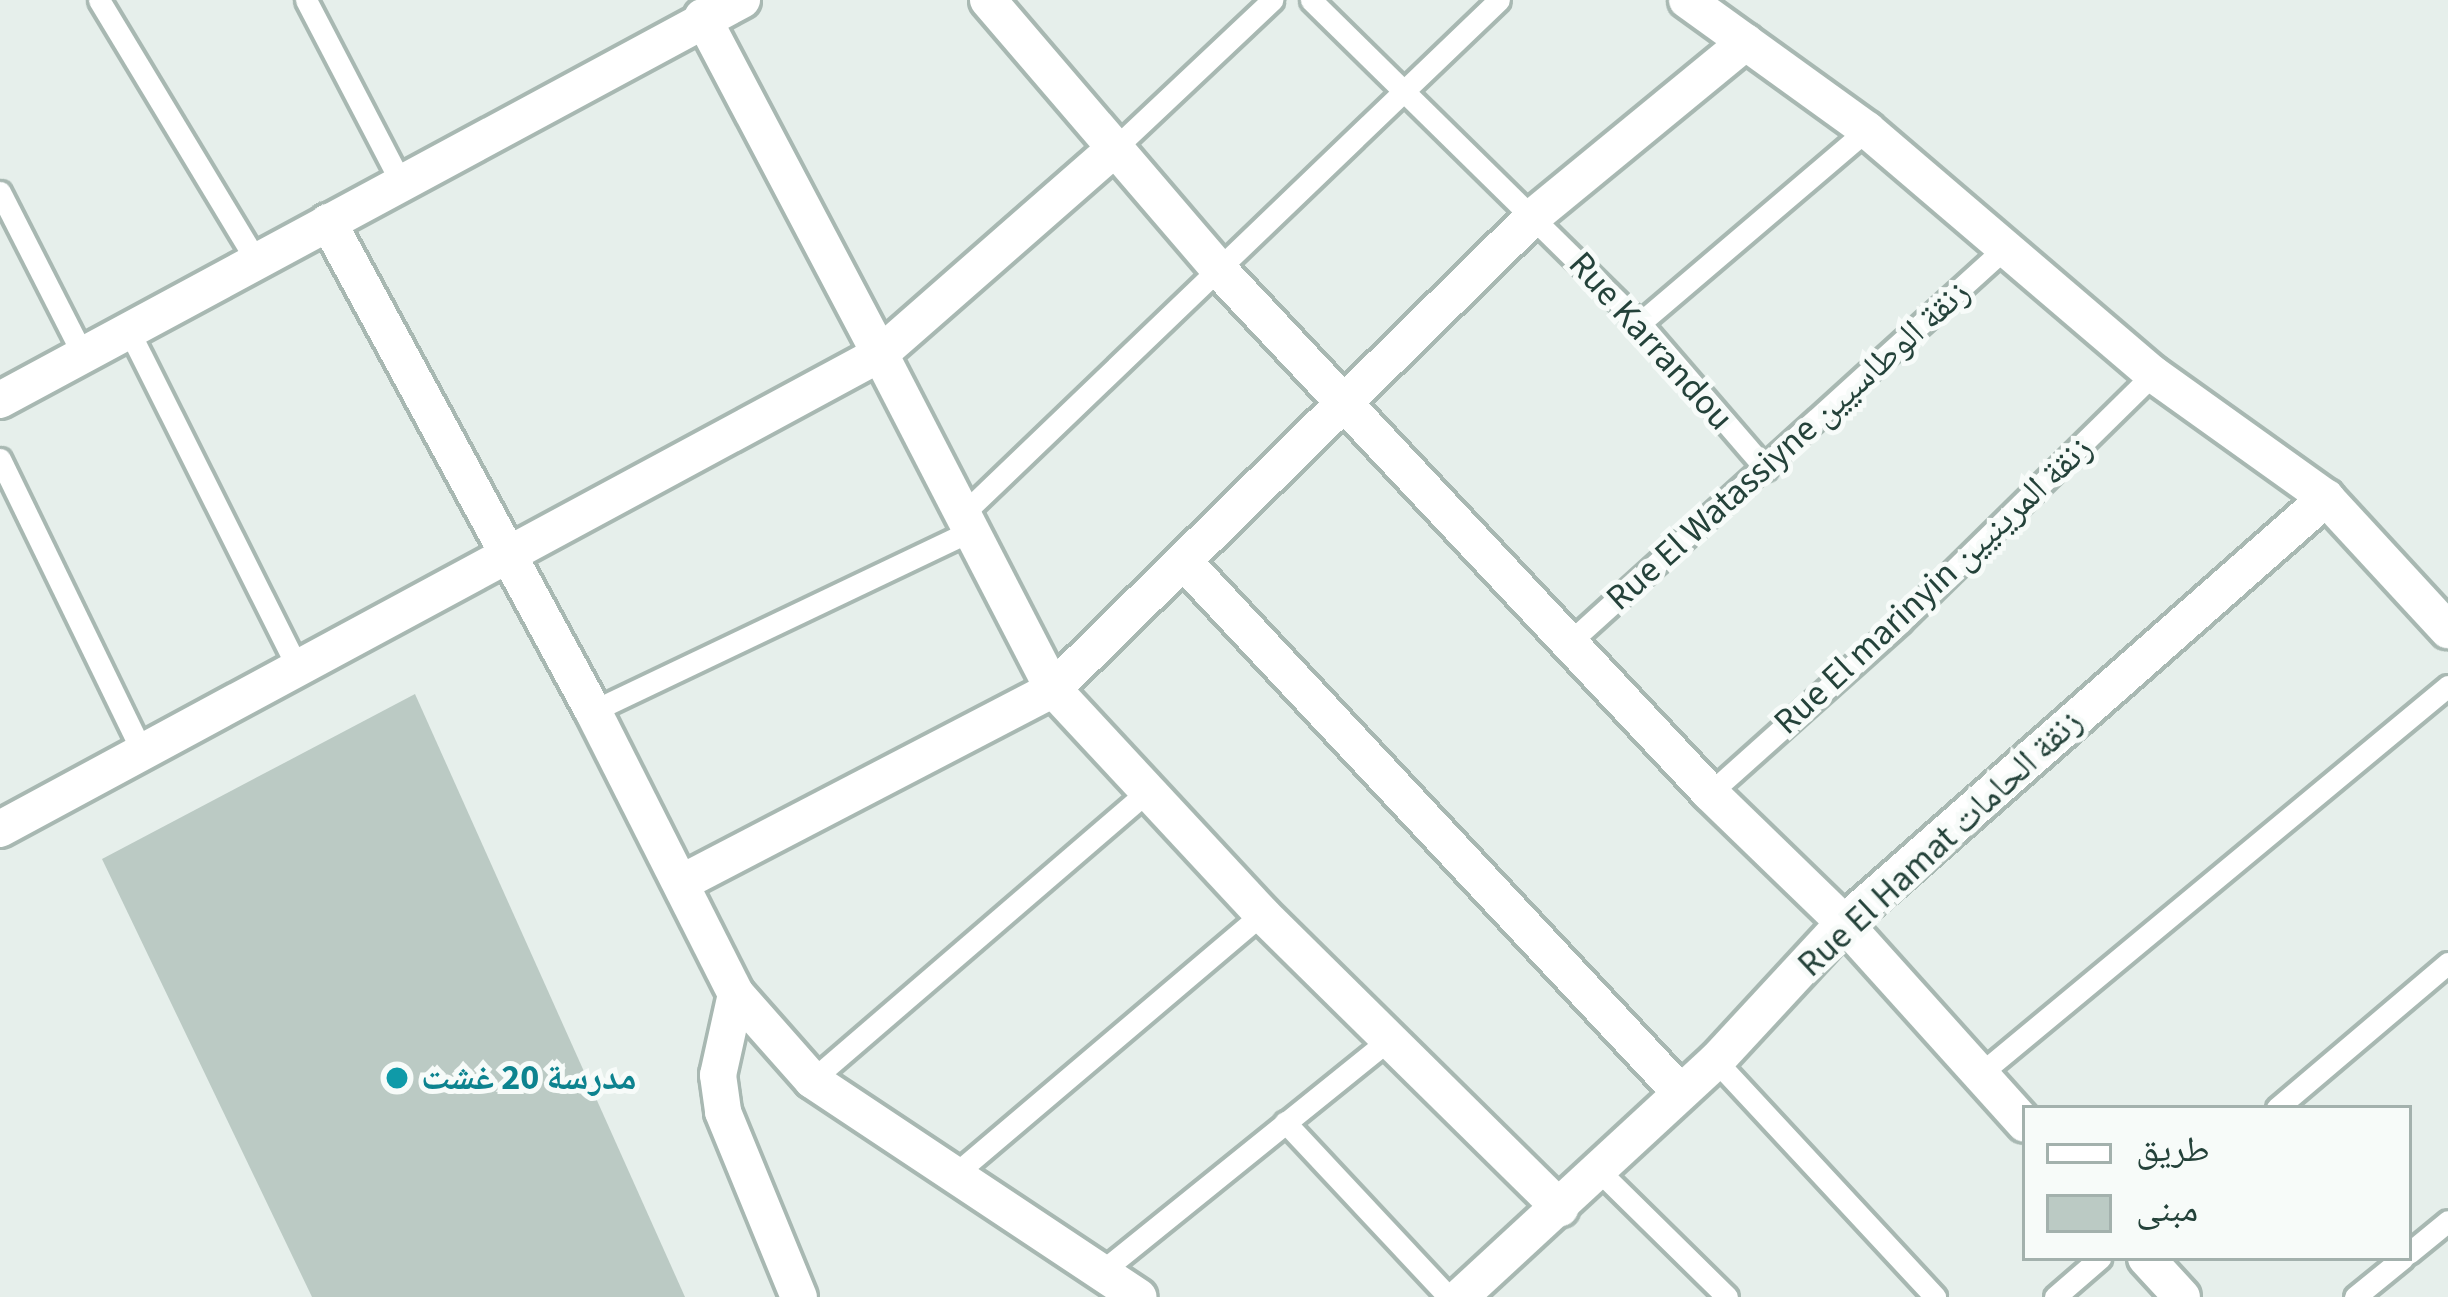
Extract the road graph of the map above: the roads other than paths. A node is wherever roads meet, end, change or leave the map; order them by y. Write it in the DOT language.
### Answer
graph roads {
  1 [pos="99,0"];
  2 [pos="306,0"];
  3 [pos="742,0"];
  4 [pos="988,0"];
  5 [pos="1272,0"];
  6 [pos="1311,0"];
  7 [pos="1499,0"];
  8 [pos="1687,0"];
  9 [pos="702,17"];
  10 [pos="1746,42"];
  11 [pos="1407,90"];
  12 [pos="1868,130"];
  13 [pos="1113,150"];
  14 [pos="399,178"];
  15 [pos="0,192"];
  16 [pos="1534,216"];
  17 [pos="328,222"];
  18 [pos="2005,248"];
  19 [pos="257,262"];
  20 [pos="1221,272"];
  21 [pos="1640,323"];
  22 [pos="129,331"];
  23 [pos="880,354"];
  24 [pos="83,355"];
  25 [pos="2153,374"];
  26 [pos="1344,398"];
  27 [pos="0,400"];
  28 [pos="0,459"];
  29 [pos="1766,469"];
  30 [pos="2326,498"];
  31 [pos="968,522"];
  32 [pos="506,560"];
  33 [pos="1186,564"];
  34 [pos="2448,630"];
  35 [pos="1571,641"];
  36 [pos="300,672"];
  37 [pos="2448,686"];
  38 [pos="1053,689"];
  39 [pos="593,711"];
  40 [pos="143,754"];
  41 [pos="1710,793"];
  42 [pos="1145,794"];
  43 [pos="0,829"];
  44 [pos="683,882"];
  45 [pos="1262,914"];
  46 [pos="1844,922"];
  47 [pos="2448,963"];
  48 [pos="736,994"];
  49 [pos="1392,1037"];
  50 [pos="1716,1061"];
  51 [pos="1981,1074"];
  52 [pos="812,1080"];
  53 [pos="1680,1092"];
  54 [pos="2280,1105"];
  55 [pos="1285,1121"];
  56 [pos="2022,1121"];
  57 [pos="1600,1172"];
  58 [pos="954,1175"];
  59 [pos="1560,1208"];
  60 [pos="2448,1221"];
  61 [pos="2412,1250"];
  62 [pos="2097,1261"];
  63 [pos="2149,1261"];
  64 [pos="2399,1261"];
  65 [pos="1101,1273"];
  66 [pos="799,1297"];
  67 [pos="1138,1297"];
  68 [pos="1449,1297"];
  69 [pos="1460,1297"];
  70 [pos="1726,1297"];
  71 [pos="1935,1297"];
  72 [pos="2055,1297"];
  73 [pos="2182,1297"];
  74 [pos="2355,1297"];
  1 -- 19 [label="lane"];
  2 -- 14 [label="lane"];
  3 -- 9 [label="street"];
  4 -- 13 [label="street"];
  5 -- 13 [label="lane"];
  6 -- 11 [label="lane, Rue Karrandou"];
  7 -- 11 [label="lane"];
  8 -- 10 [label="street"];
  9 -- 14 [label="street"];
  9 -- 23 [label="street"];
  10 -- 12 [label="street"];
  10 -- 16 [label="street"];
  11 -- 16 [label="lane, Rue Karrandou"];
  11 -- 20 [label="lane"];
  12 -- 18 [label="street"];
  12 -- 21 [label="lane"];
  13 -- 20 [label="street"];
  13 -- 23 [label="street"];
  14 -- 17 [label="street"];
  15 -- 24 [label="lane"];
  16 -- 21 [label="lane, Rue Karrandou"];
  16 -- 26 [label="street"];
  17 -- 19 [label="street"];
  17 -- 32 [label="street"];
  18 -- 25 [label="street"];
  18 -- 29 [label="lane, Rue El Watassiyne زنقة الوطاسيين"];
  19 -- 22 [label="street"];
  20 -- 26 [label="street"];
  20 -- 31 [label="lane"];
  21 -- 29 [label="lane, Rue Karrandou"];
  22 -- 24 [label="street"];
  22 -- 36 [label="lane"];
  23 -- 31 [label="street"];
  23 -- 32 [label="street"];
  24 -- 27 [label="street"];
  25 -- 30 [label="street"];
  25 -- 41 [label="lane, Rue El marinyin زنقة المرينيين"];
  26 -- 33 [label="street"];
  26 -- 35 [label="street"];
  28 -- 40 [label="lane"];
  29 -- 35 [label="lane, Rue El Watassiyne زنقة الوطاسيين"];
  30 -- 34 [label="street"];
  30 -- 46 [label="street, Rue El Hamat زنقة الحامات"];
  31 -- 38 [label="street"];
  31 -- 39 [label="lane"];
  32 -- 36 [label="street"];
  32 -- 39 [label="street"];
  33 -- 38 [label="street"];
  33 -- 53 [label="street"];
  35 -- 41 [label="street"];
  36 -- 40 [label="street"];
  37 -- 51 [label="lane"];
  38 -- 42 [label="street"];
  38 -- 44 [label="street"];
  39 -- 44 [label="street"];
  40 -- 43 [label="street"];
  41 -- 46 [label="street"];
  42 -- 45 [label="street"];
  42 -- 52 [label="lane"];
  44 -- 48 [label="street"];
  45 -- 49 [label="street"];
  45 -- 58 [label="lane"];
  46 -- 50 [label="street, Rue El Hamat زنقة الحامات"];
  46 -- 51 [label="street"];
  47 -- 54 [label="lane"];
  48 -- 52 [label="street"];
  48 -- 66 [label="street"];
  49 -- 55 [label="lane"];
  49 -- 59 [label="street"];
  50 -- 53 [label="street, Rue El Hamat زنقة الحامات"];
  50 -- 71 [label="lane"];
  51 -- 56 [label="street"];
  52 -- 58 [label="street"];
  53 -- 57 [label="street, Rue El Hamat زنقة الحامات"];
  55 -- 65 [label="lane"];
  55 -- 68 [label="lane"];
  57 -- 59 [label="street, Rue El Hamat زنقة الحامات"];
  57 -- 70 [label="lane"];
  58 -- 65 [label="street"];
  59 -- 69 [label="street, Rue El Hamat زنقة الحامات"];
  60 -- 61 [label="lane"];
  62 -- 72 [label="lane"];
  63 -- 73 [label="street"];
  64 -- 74 [label="lane"];
  65 -- 67 [label="street"];
}
